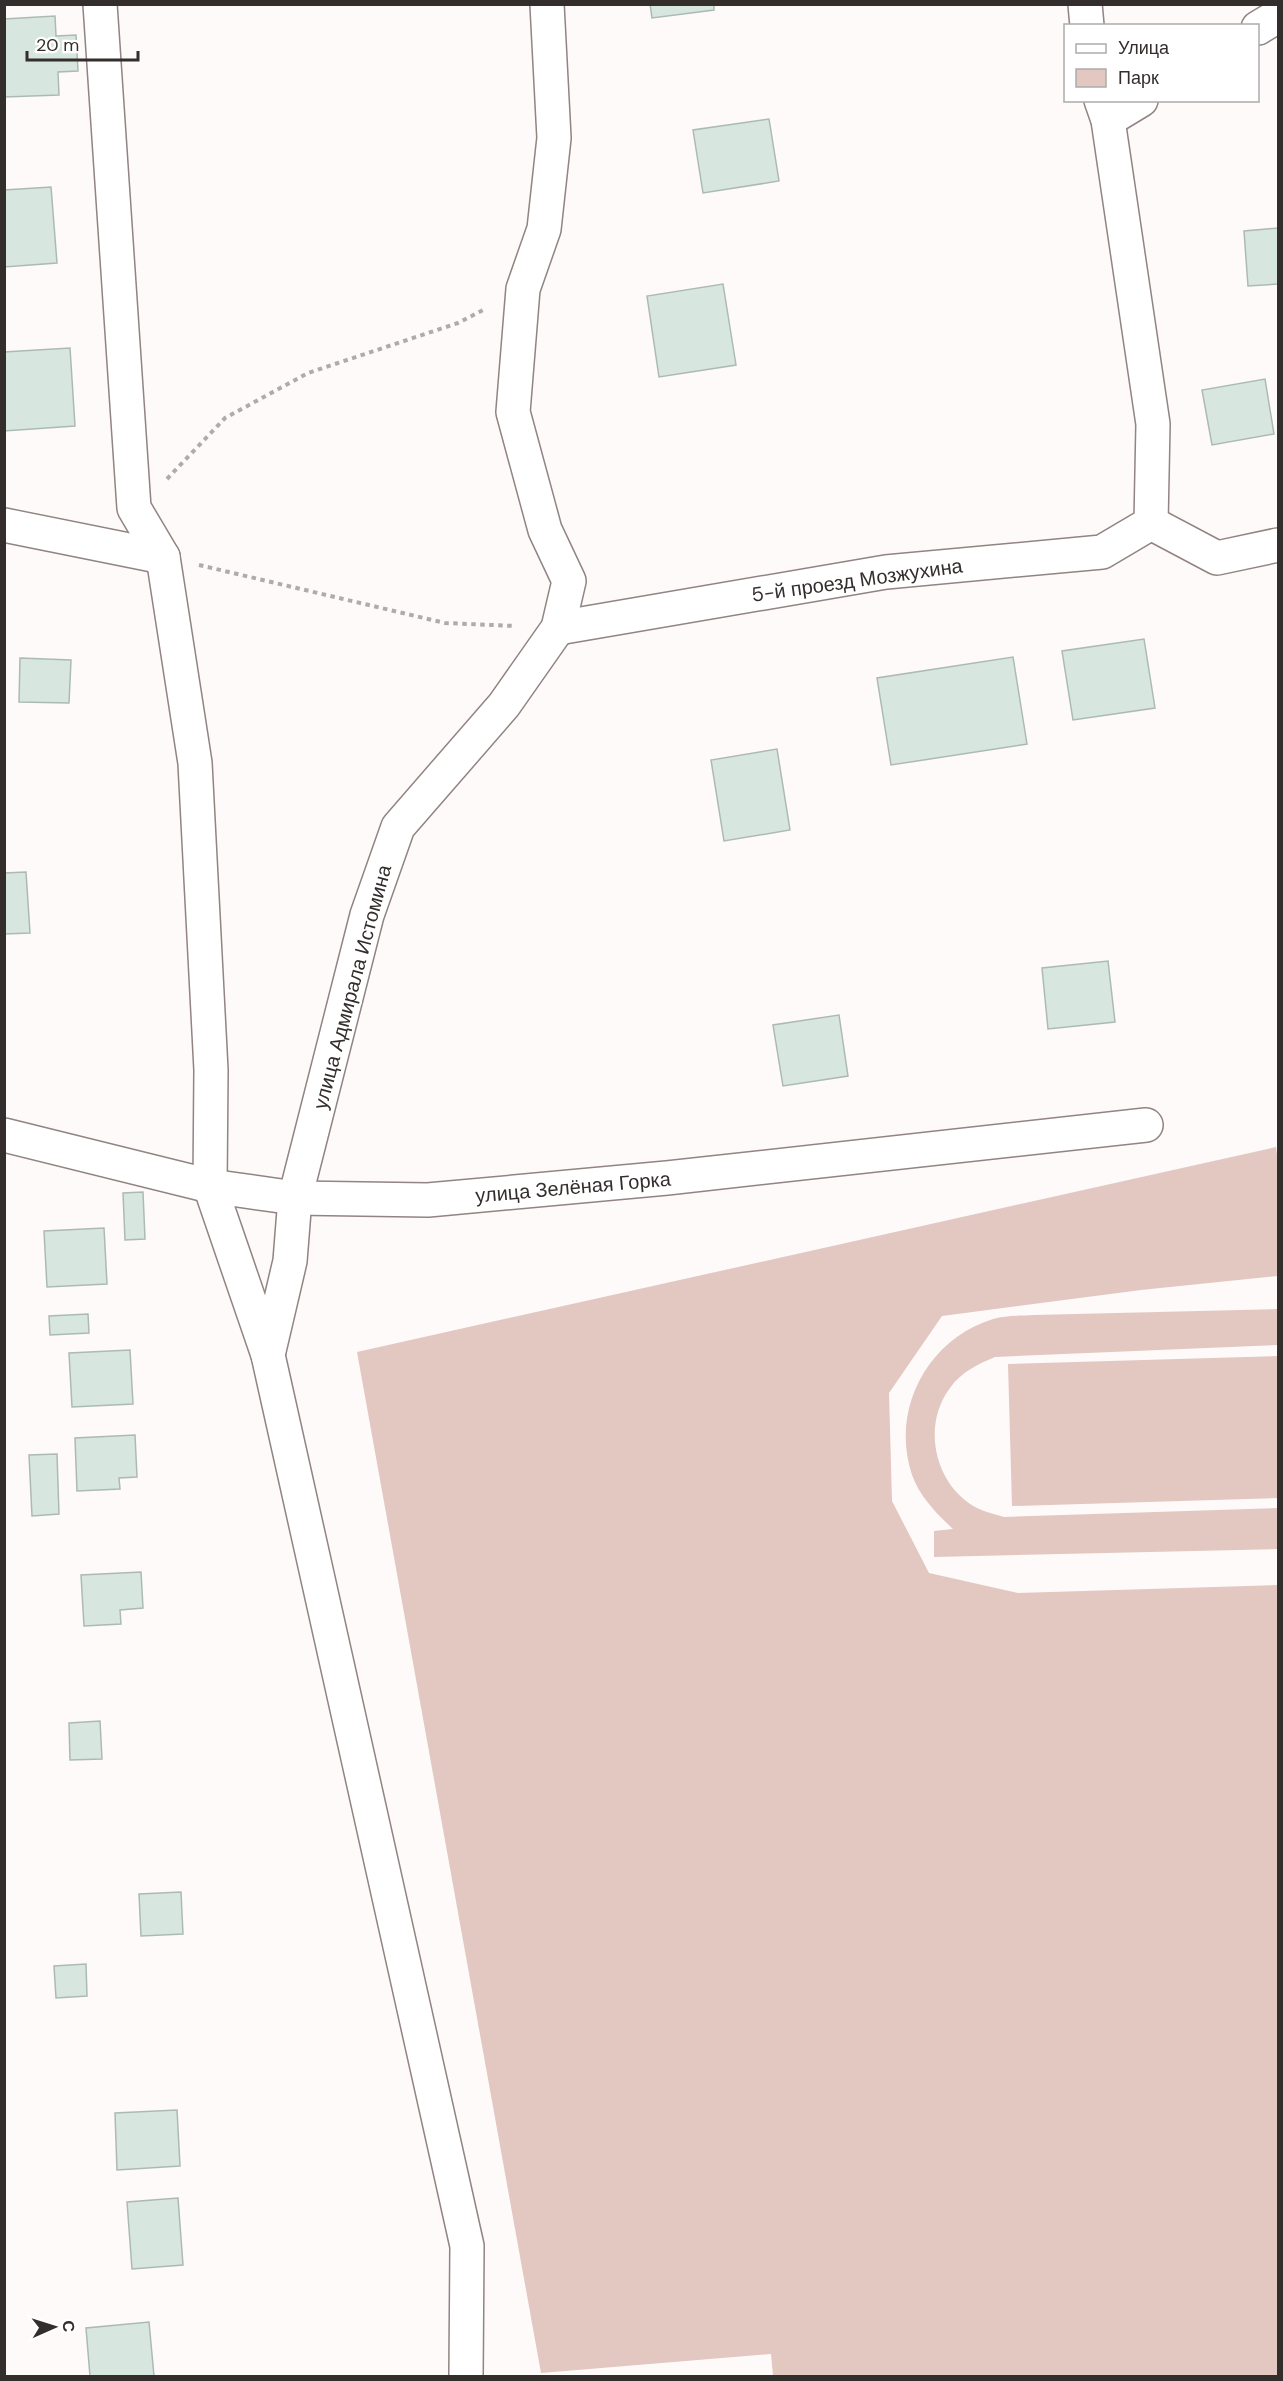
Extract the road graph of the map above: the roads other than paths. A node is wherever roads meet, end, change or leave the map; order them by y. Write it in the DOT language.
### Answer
graph roads {
  1 [pos="100,4"];
  2 [pos="547,4"];
  3 [pos="1085,4"];
  4 [pos="1278,16"];
  5 [pos="1087,24"];
  6 [pos="1259,27"];
  7 [pos="1134,102"];
  8 [pos="1105,110"];
  9 [pos="1151,523"];
  10 [pos="4,525"];
  11 [pos="1278,545"];
  12 [pos="163,557"];
  13 [pos="558,628"];
  14 [pos="1146,1125"];
  15 [pos="4,1135"];
  16 [pos="210,1186"];
  17 [pos="295,1198"];
  18 [pos="268,1355"];
  19 [pos="466,2376"];
  1 -- 12 [label="street"];
  2 -- 13 [label="street, улица Адмирала Истомина"];
  3 -- 5 [label="street"];
  4 -- 6 [label="street"];
  7 -- 8 [label="street"];
  8 -- 9 [label="street"];
  9 -- 11 [label="street"];
  9 -- 13 [label="street, 5-й проезд Мозжухина"];
  10 -- 12 [label="street"];
  12 -- 16 [label="street"];
  13 -- 17 [label="street, улица Адмирала Истомина"];
  14 -- 17 [label="street, улица Зелёная Горка"];
  15 -- 16 [label="street, улица Зелёная Горка"];
  16 -- 17 [label="street, улица Зелёная Горка"];
  16 -- 18 [label="street"];
  17 -- 18 [label="street, улица Адмирала Истомина"];
  18 -- 19 [label="street"];
}
